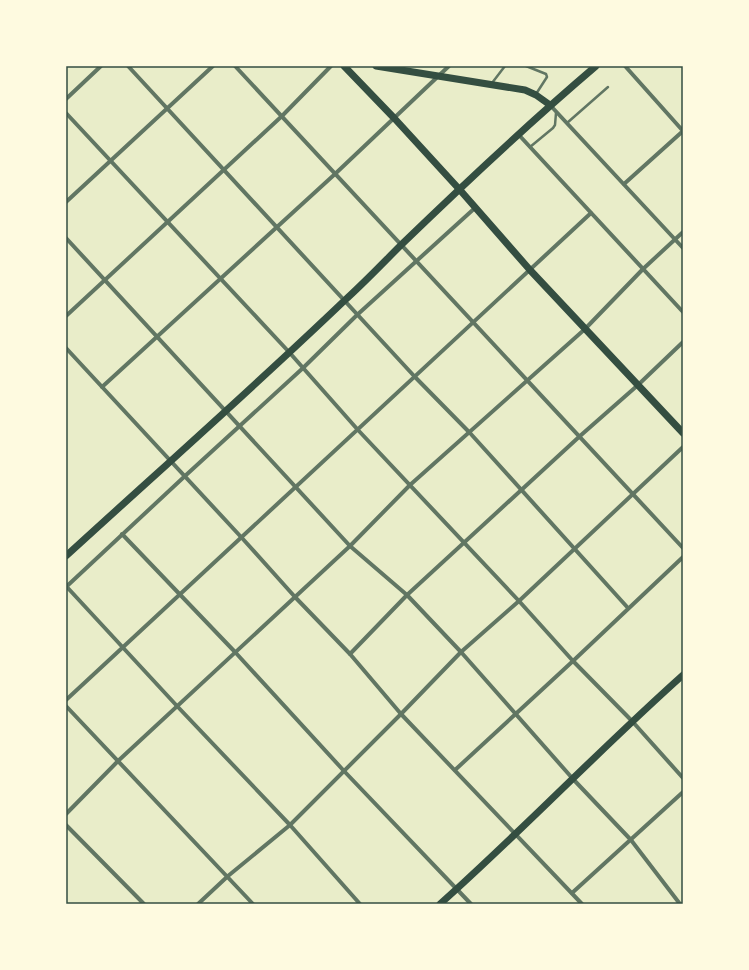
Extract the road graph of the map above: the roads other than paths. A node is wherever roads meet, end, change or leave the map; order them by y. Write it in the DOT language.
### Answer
graph roads {
  1 [pos="101,66"];
  2 [pos="128,66"];
  3 [pos="213,66"];
  4 [pos="235,66"];
  5 [pos="332,66"];
  6 [pos="344,66"];
  7 [pos="376,66"];
  8 [pos="449,66"];
  9 [pos="506,66"];
  10 [pos="526,66"];
  11 [pos="596,66"];
  12 [pos="625,66"];
  13 [pos="439,76"];
  14 [pos="490,85"];
  15 [pos="608,87"];
  16 [pos="536,95"];
  17 [pos="66,99"];
  18 [pos="550,105"];
  19 [pos="167,108"];
  20 [pos="556,112"];
  21 [pos="66,113"];
  22 [pos="282,116"];
  23 [pos="395,118"];
  24 [pos="567,124"];
  25 [pos="683,131"];
  26 [pos="518,134"];
  27 [pos="530,147"];
  28 [pos="111,161"];
  29 [pos="224,170"];
  30 [pos="335,174"];
  31 [pos="624,184"];
  32 [pos="460,190"];
  33 [pos="66,202"];
  34 [pos="476,207"];
  35 [pos="591,213"];
  36 [pos="168,222"];
  37 [pos="276,227"];
  38 [pos="683,232"];
  39 [pos="66,238"];
  40 [pos="675,239"];
  41 [pos="402,245"];
  42 [pos="683,248"];
  43 [pos="417,261"];
  44 [pos="643,269"];
  45 [pos="530,270"];
  46 [pos="220,278"];
  47 [pos="105,280"];
  48 [pos="345,301"];
  49 [pos="683,312"];
  50 [pos="358,315"];
  51 [pos="66,316"];
  52 [pos="474,323"];
  53 [pos="585,329"];
  54 [pos="157,336"];
  55 [pos="683,342"];
  56 [pos="66,348"];
  57 [pos="289,352"];
  58 [pos="303,368"];
  59 [pos="415,377"];
  60 [pos="528,380"];
  61 [pos="638,385"];
  62 [pos="102,387"];
  63 [pos="227,411"];
  64 [pos="240,426"];
  65 [pos="358,430"];
  66 [pos="470,433"];
  67 [pos="683,433"];
  68 [pos="580,436"];
  69 [pos="683,447"];
  70 [pos="170,460"];
  71 [pos="185,476"];
  72 [pos="410,485"];
  73 [pos="295,488"];
  74 [pos="521,490"];
  75 [pos="633,494"];
  76 [pos="122,534"];
  77 [pos="242,538"];
  78 [pos="465,543"];
  79 [pos="350,546"];
  80 [pos="683,548"];
  81 [pos="575,549"];
  82 [pos="66,556"];
  83 [pos="683,557"];
  84 [pos="66,587"];
  85 [pos="180,594"];
  86 [pos="407,595"];
  87 [pos="295,597"];
  88 [pos="519,601"];
  89 [pos="628,608"];
  90 [pos="123,648"];
  91 [pos="235,652"];
  92 [pos="461,652"];
  93 [pos="350,654"];
  94 [pos="573,661"];
  95 [pos="683,675"];
  96 [pos="66,700"];
  97 [pos="66,706"];
  98 [pos="177,706"];
  99 [pos="401,714"];
  100 [pos="515,714"];
  101 [pos="632,721"];
  102 [pos="118,762"];
  103 [pos="455,770"];
  104 [pos="344,771"];
  105 [pos="683,778"];
  106 [pos="573,779"];
  107 [pos="683,792"];
  108 [pos="66,814"];
  109 [pos="66,825"];
  110 [pos="290,825"];
  111 [pos="516,834"];
  112 [pos="631,840"];
  113 [pos="228,876"];
  114 [pos="457,889"];
  115 [pos="572,893"];
  116 [pos="683,901"];
  117 [pos="144,904"];
  118 [pos="198,904"];
  119 [pos="253,904"];
  120 [pos="360,904"];
  121 [pos="440,904"];
  122 [pos="471,904"];
  123 [pos="582,904"];
  124 [pos="680,904"];
  1 -- 17 [label="street"];
  2 -- 19 [label="street"];
  3 -- 19 [label="street"];
  4 -- 22 [label="street"];
  5 -- 22 [label="street"];
  6 -- 23 [label="main road"];
  7 -- 13 [label="main road"];
  8 -- 13 [label="street"];
  9 -- 14 [label="lane"];
  10 -- 16 [label="lane"];
  11 -- 18 [label="main road"];
  12 -- 25 [label="street"];
  13 -- 14 [label="main road"];
  13 -- 23 [label="street"];
  14 -- 16 [label="main road"];
  15 -- 24 [label="lane"];
  16 -- 18 [label="main road"];
  18 -- 20 [label="street"];
  18 -- 26 [label="main road"];
  19 -- 28 [label="street"];
  19 -- 29 [label="street"];
  20 -- 24 [label="street"];
  20 -- 27 [label="lane"];
  21 -- 28 [label="street"];
  22 -- 29 [label="street"];
  22 -- 30 [label="street"];
  23 -- 30 [label="street"];
  23 -- 32 [label="main road"];
  24 -- 31 [label="street"];
  25 -- 31 [label="street"];
  26 -- 27 [label="street"];
  26 -- 32 [label="main road"];
  27 -- 35 [label="street"];
  28 -- 33 [label="street"];
  28 -- 36 [label="street"];
  29 -- 36 [label="street"];
  29 -- 37 [label="street"];
  30 -- 37 [label="street"];
  30 -- 41 [label="street"];
  31 -- 40 [label="street"];
  32 -- 34 [label="main road"];
  32 -- 41 [label="main road"];
  34 -- 43 [label="street"];
  34 -- 45 [label="main road"];
  35 -- 44 [label="street"];
  35 -- 45 [label="street"];
  36 -- 46 [label="street"];
  36 -- 47 [label="street"];
  37 -- 46 [label="street"];
  37 -- 48 [label="street"];
  38 -- 40 [label="street"];
  39 -- 47 [label="street"];
  40 -- 42 [label="street"];
  40 -- 44 [label="street"];
  41 -- 43 [label="street"];
  41 -- 48 [label="main road"];
  43 -- 50 [label="street"];
  43 -- 52 [label="street"];
  44 -- 49 [label="street"];
  44 -- 53 [label="street"];
  45 -- 52 [label="street"];
  45 -- 53 [label="main road"];
  46 -- 54 [label="street"];
  46 -- 57 [label="street"];
  47 -- 51 [label="street"];
  47 -- 54 [label="street"];
  48 -- 50 [label="street"];
  48 -- 57 [label="main road"];
  50 -- 58 [label="street"];
  50 -- 59 [label="street"];
  52 -- 59 [label="street"];
  52 -- 60 [label="street"];
  53 -- 60 [label="street"];
  53 -- 61 [label="main road"];
  54 -- 62 [label="street"];
  54 -- 63 [label="street"];
  55 -- 61 [label="street"];
  56 -- 62 [label="street"];
  57 -- 58 [label="street"];
  57 -- 63 [label="main road"];
  58 -- 64 [label="street"];
  58 -- 65 [label="street"];
  59 -- 65 [label="street"];
  59 -- 66 [label="street"];
  60 -- 66 [label="street"];
  60 -- 68 [label="street"];
  61 -- 67 [label="main road"];
  61 -- 68 [label="street"];
  62 -- 70 [label="street"];
  63 -- 64 [label="street"];
  63 -- 70 [label="main road"];
  64 -- 71 [label="street"];
  64 -- 73 [label="street"];
  65 -- 72 [label="street"];
  65 -- 73 [label="street"];
  66 -- 72 [label="street"];
  66 -- 74 [label="street"];
  68 -- 74 [label="street"];
  68 -- 75 [label="street"];
  69 -- 75 [label="street"];
  70 -- 71 [label="street"];
  70 -- 82 [label="main road"];
  71 -- 76 [label="street"];
  71 -- 77 [label="street"];
  72 -- 78 [label="street"];
  72 -- 79 [label="street"];
  73 -- 77 [label="street"];
  73 -- 79 [label="street"];
  74 -- 78 [label="street"];
  74 -- 81 [label="street"];
  75 -- 80 [label="street"];
  75 -- 81 [label="street"];
  76 -- 84 [label="street"];
  76 -- 85 [label="street"];
  77 -- 85 [label="street"];
  77 -- 87 [label="street"];
  78 -- 86 [label="street"];
  78 -- 88 [label="street"];
  79 -- 86 [label="street"];
  79 -- 87 [label="street"];
  81 -- 88 [label="street"];
  81 -- 89 [label="street"];
  83 -- 89 [label="street"];
  84 -- 90 [label="street"];
  85 -- 90 [label="street"];
  85 -- 91 [label="street"];
  86 -- 92 [label="street"];
  86 -- 93 [label="street"];
  87 -- 91 [label="street"];
  87 -- 93 [label="street"];
  88 -- 92 [label="street"];
  88 -- 94 [label="street"];
  89 -- 94 [label="street"];
  90 -- 96 [label="street"];
  90 -- 98 [label="street"];
  91 -- 98 [label="street"];
  91 -- 104 [label="street"];
  92 -- 99 [label="street"];
  92 -- 100 [label="street"];
  93 -- 99 [label="street"];
  94 -- 100 [label="street"];
  94 -- 101 [label="street"];
  95 -- 101 [label="main road"];
  97 -- 102 [label="street"];
  98 -- 102 [label="street"];
  98 -- 110 [label="street"];
  99 -- 103 [label="street"];
  99 -- 104 [label="street"];
  100 -- 103 [label="street"];
  100 -- 106 [label="street"];
  101 -- 105 [label="street"];
  101 -- 106 [label="main road"];
  102 -- 108 [label="street"];
  102 -- 113 [label="street"];
  103 -- 111 [label="street"];
  104 -- 110 [label="street"];
  104 -- 114 [label="street"];
  106 -- 111 [label="main road"];
  106 -- 112 [label="street"];
  107 -- 112 [label="street"];
  109 -- 117 [label="street"];
  110 -- 113 [label="street"];
  110 -- 120 [label="street"];
  111 -- 114 [label="main road"];
  111 -- 115 [label="street"];
  112 -- 115 [label="street"];
  112 -- 124 [label="street"];
  113 -- 118 [label="street"];
  113 -- 119 [label="street"];
  114 -- 121 [label="main road"];
  114 -- 122 [label="street"];
  115 -- 123 [label="street"];
  116 -- 124 [label="street"];
}
